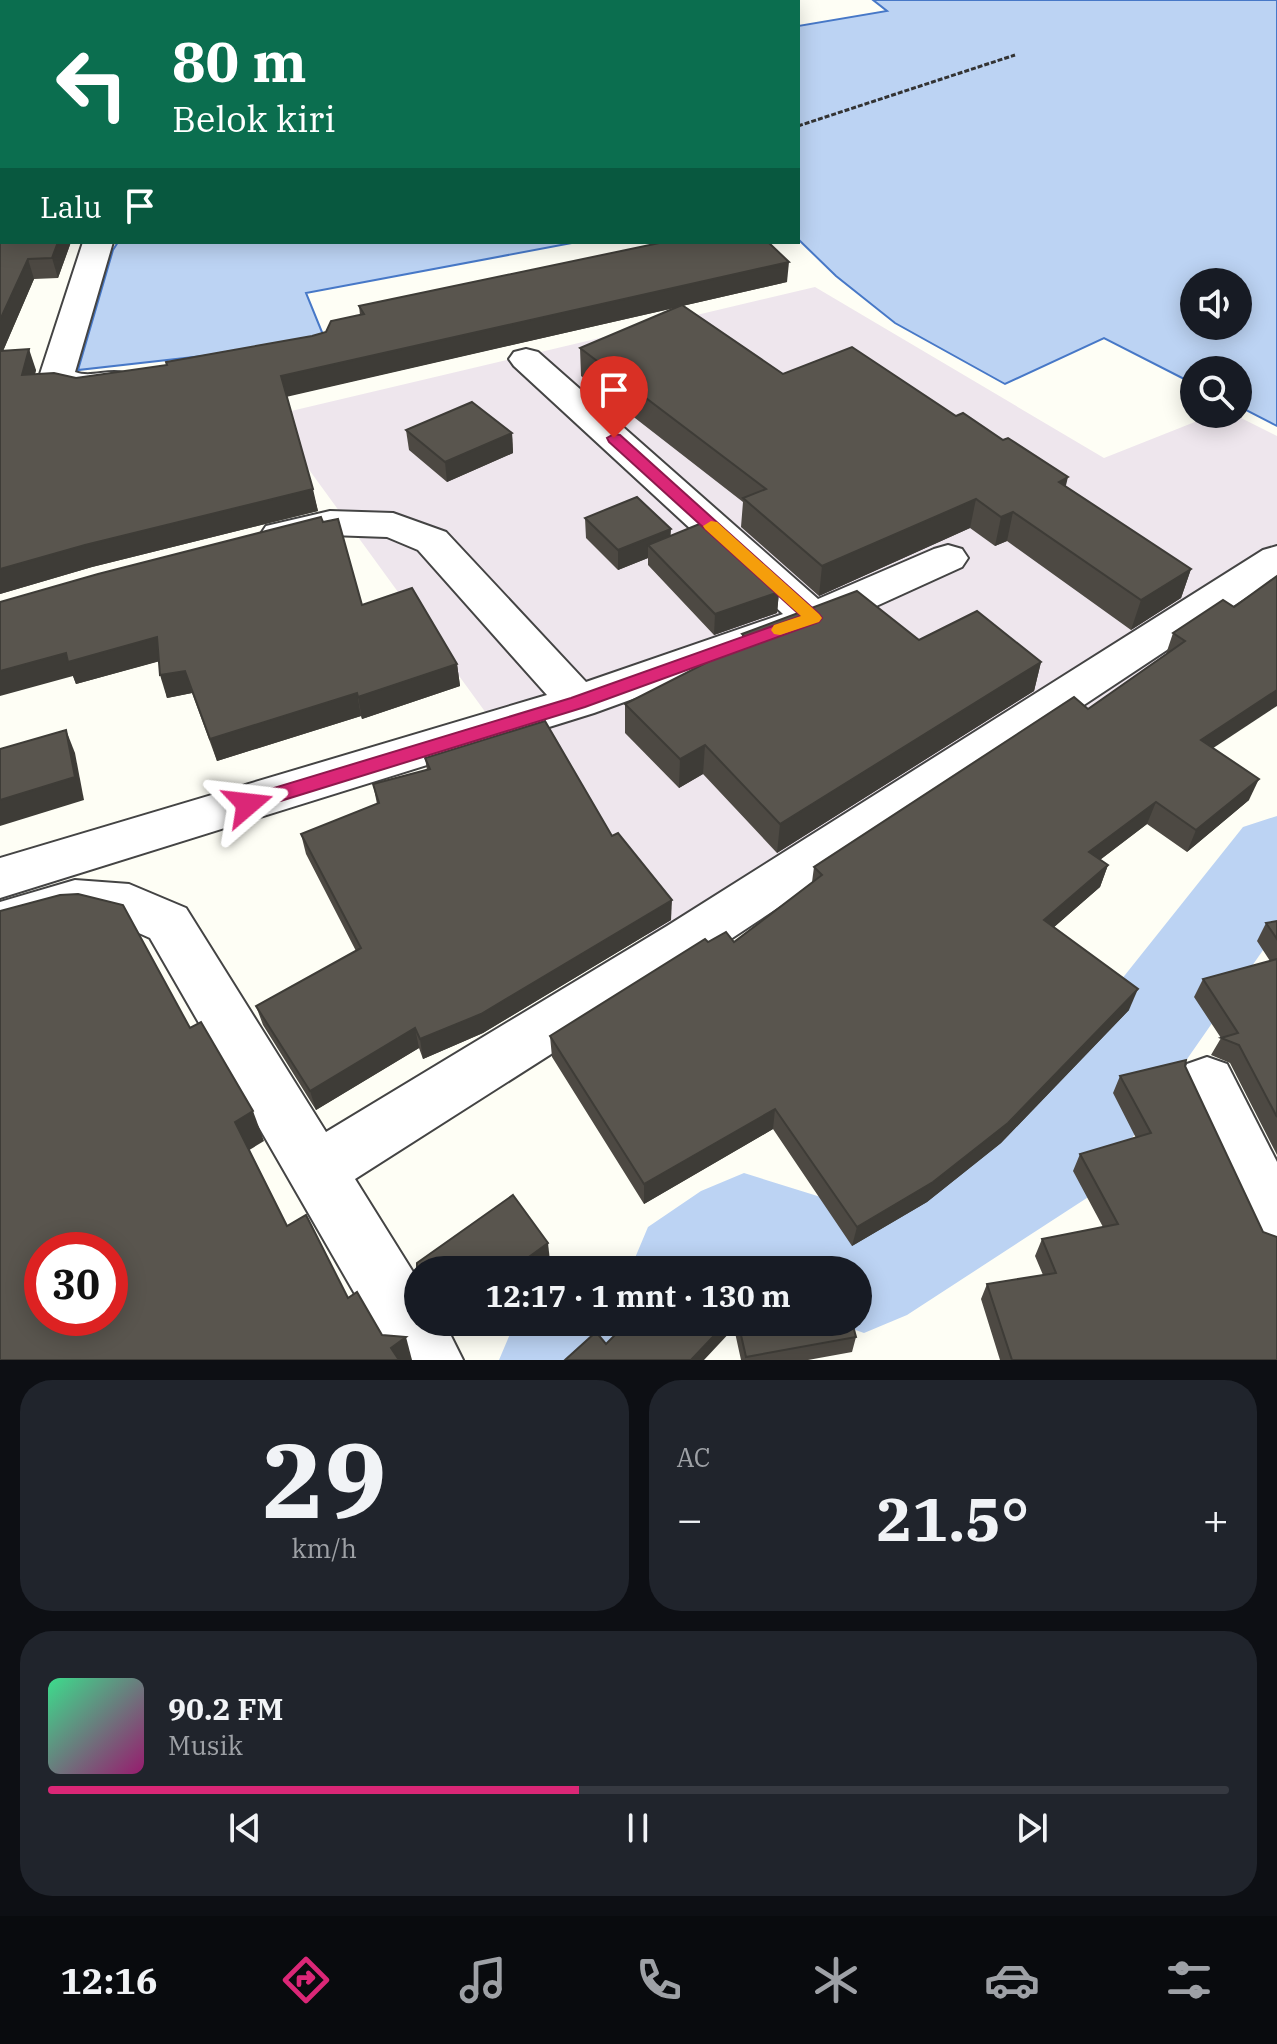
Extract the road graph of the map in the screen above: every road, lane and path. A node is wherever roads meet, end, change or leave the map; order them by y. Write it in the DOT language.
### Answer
graph roads {
  1 [pos="1015,55"];
  2 [pos="800,125"];
  3 [pos="97,244"];
  4 [pos="526,359"];
  5 [pos="144,375"];
  6 [pos="241,545"];
  7 [pos="948,558"];
  8 [pos="1277,559"];
  9 [pos="813,618"];
  10 [pos="578,702"];
  11 [pos="0,878"];
  12 [pos="0,923"];
  13 [pos="1207,1082"];
  14 [pos="318,1169"];
  15 [pos="1277,1226"];
  16 [pos="430,1360"];
  1 -- 2 [label="path"];
  3 -- 5 [label="street"];
  4 -- 9 [label="street"];
  6 -- 10 [label="street"];
  7 -- 9 [label="street"];
  8 -- 14 [label="street"];
  9 -- 10 [label="street"];
  10 -- 11 [label="street"];
  12 -- 14 [label="street"];
  13 -- 15 [label="street"];
  14 -- 16 [label="street"];
}
